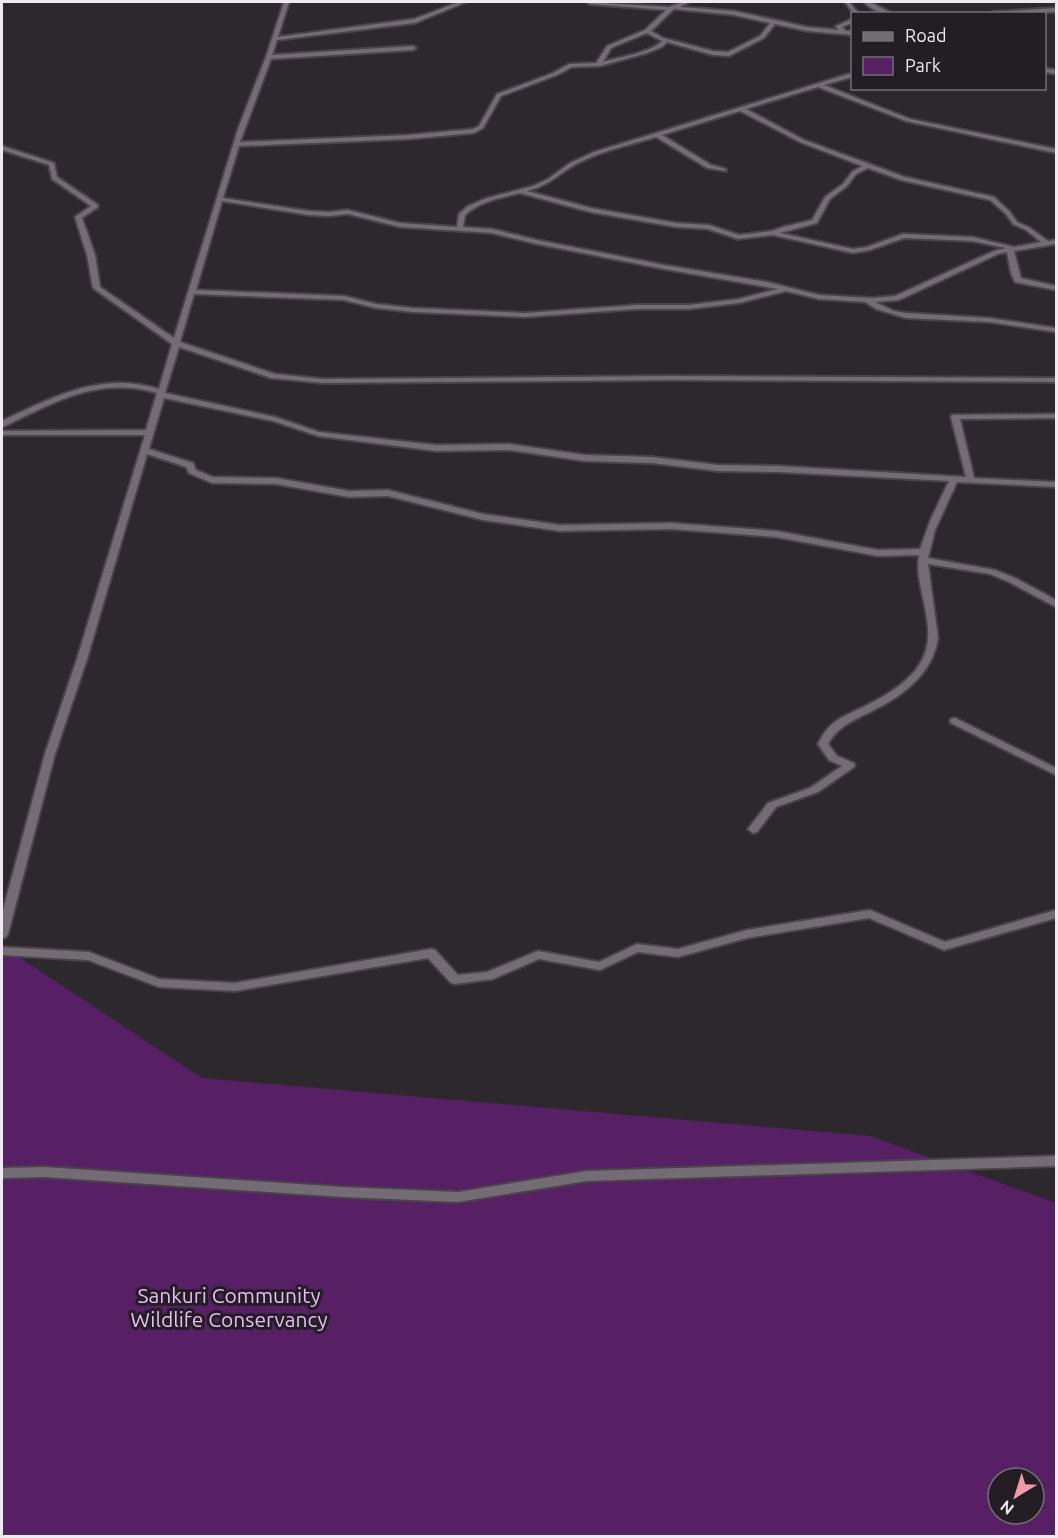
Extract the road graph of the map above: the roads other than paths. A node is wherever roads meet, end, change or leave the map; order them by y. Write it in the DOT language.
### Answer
graph roads {
  1 [pos="286,2"];
  2 [pos="462,2"];
  3 [pos="589,2"];
  4 [pos="687,2"];
  5 [pos="867,2"];
  6 [pos="671,9"];
  7 [pos="1056,10"];
  8 [pos="886,12"];
  9 [pos="1024,12"];
  10 [pos="851,21"];
  11 [pos="773,22"];
  12 [pos="647,31"];
  13 [pos="843,32"];
  14 [pos="851,33"];
  15 [pos="274,39"];
  16 [pos="666,40"];
  17 [pos="413,48"];
  18 [pos="269,57"];
  19 [pos="598,66"];
  20 [pos="851,75"];
  21 [pos="817,85"];
  22 [pos="741,109"];
  23 [pos="656,134"];
  24 [pos="237,144"];
  25 [pos="2,148"];
  26 [pos="1056,152"];
  27 [pos="869,165"];
  28 [pos="724,170"];
  29 [pos="520,191"];
  30 [pos="219,199"];
  31 [pos="460,227"];
  32 [pos="773,233"];
  33 [pos="1056,242"];
  34 [pos="1047,244"];
  35 [pos="1011,248"];
  36 [pos="1056,288"];
  37 [pos="787,289"];
  38 [pos="193,292"];
  39 [pos="867,300"];
  40 [pos="1056,330"];
  41 [pos="177,344"];
  42 [pos="1056,380"];
  43 [pos="161,394"];
  44 [pos="1056,416"];
  45 [pos="2,424"];
  46 [pos="150,432"];
  47 [pos="2,433"];
  48 [pos="144,450"];
  49 [pos="954,480"];
  50 [pos="971,481"];
  51 [pos="1056,485"];
  52 [pos="924,556"];
  53 [pos="1056,604"];
  54 [pos="956,721"];
  55 [pos="1056,772"];
  56 [pos="753,829"];
  57 [pos="1056,914"];
  58 [pos="2,933"];
  59 [pos="2,951"];
  60 [pos="1056,1161"];
  61 [pos="2,1173"];
  1 -- 15 [label="street"];
  2 -- 15 [label="street"];
  3 -- 6 [label="street"];
  4 -- 6 [label="street"];
  5 -- 8 [label="street"];
  6 -- 11 [label="street"];
  6 -- 12 [label="street"];
  7 -- 9 [label="street"];
  10 -- 13 [label="street"];
  11 -- 13 [label="street"];
  11 -- 16 [label="street"];
  12 -- 16 [label="street"];
  12 -- 19 [label="street"];
  13 -- 14 [label="street"];
  15 -- 18 [label="street"];
  16 -- 19 [label="street"];
  17 -- 18 [label="street"];
  18 -- 24 [label="street"];
  19 -- 24 [label="street"];
  20 -- 21 [label="street"];
  21 -- 22 [label="street"];
  21 -- 26 [label="street"];
  22 -- 23 [label="street"];
  22 -- 27 [label="street"];
  23 -- 28 [label="street"];
  23 -- 29 [label="street"];
  24 -- 30 [label="street"];
  25 -- 41 [label="street"];
  27 -- 32 [label="street"];
  27 -- 34 [label="street"];
  29 -- 31 [label="street"];
  29 -- 32 [label="street"];
  30 -- 31 [label="street"];
  30 -- 38 [label="street"];
  31 -- 37 [label="street"];
  32 -- 35 [label="street"];
  33 -- 34 [label="street"];
  34 -- 35 [label="street"];
  35 -- 36 [label="street"];
  35 -- 39 [label="street"];
  37 -- 38 [label="street"];
  37 -- 39 [label="street"];
  38 -- 41 [label="street"];
  39 -- 40 [label="street"];
  41 -- 42 [label="street"];
  41 -- 43 [label="street"];
  43 -- 45 [label="street"];
  43 -- 46 [label="street"];
  43 -- 49 [label="street"];
  44 -- 50 [label="street"];
  46 -- 47 [label="street"];
  46 -- 48 [label="street"];
  48 -- 52 [label="street"];
  48 -- 58 [label="street"];
  49 -- 50 [label="street"];
  49 -- 52 [label="street"];
  50 -- 51 [label="street"];
  52 -- 53 [label="street"];
  52 -- 56 [label="street"];
  54 -- 55 [label="street"];
  57 -- 59 [label="street"];
  60 -- 61 [label="street"];
}
